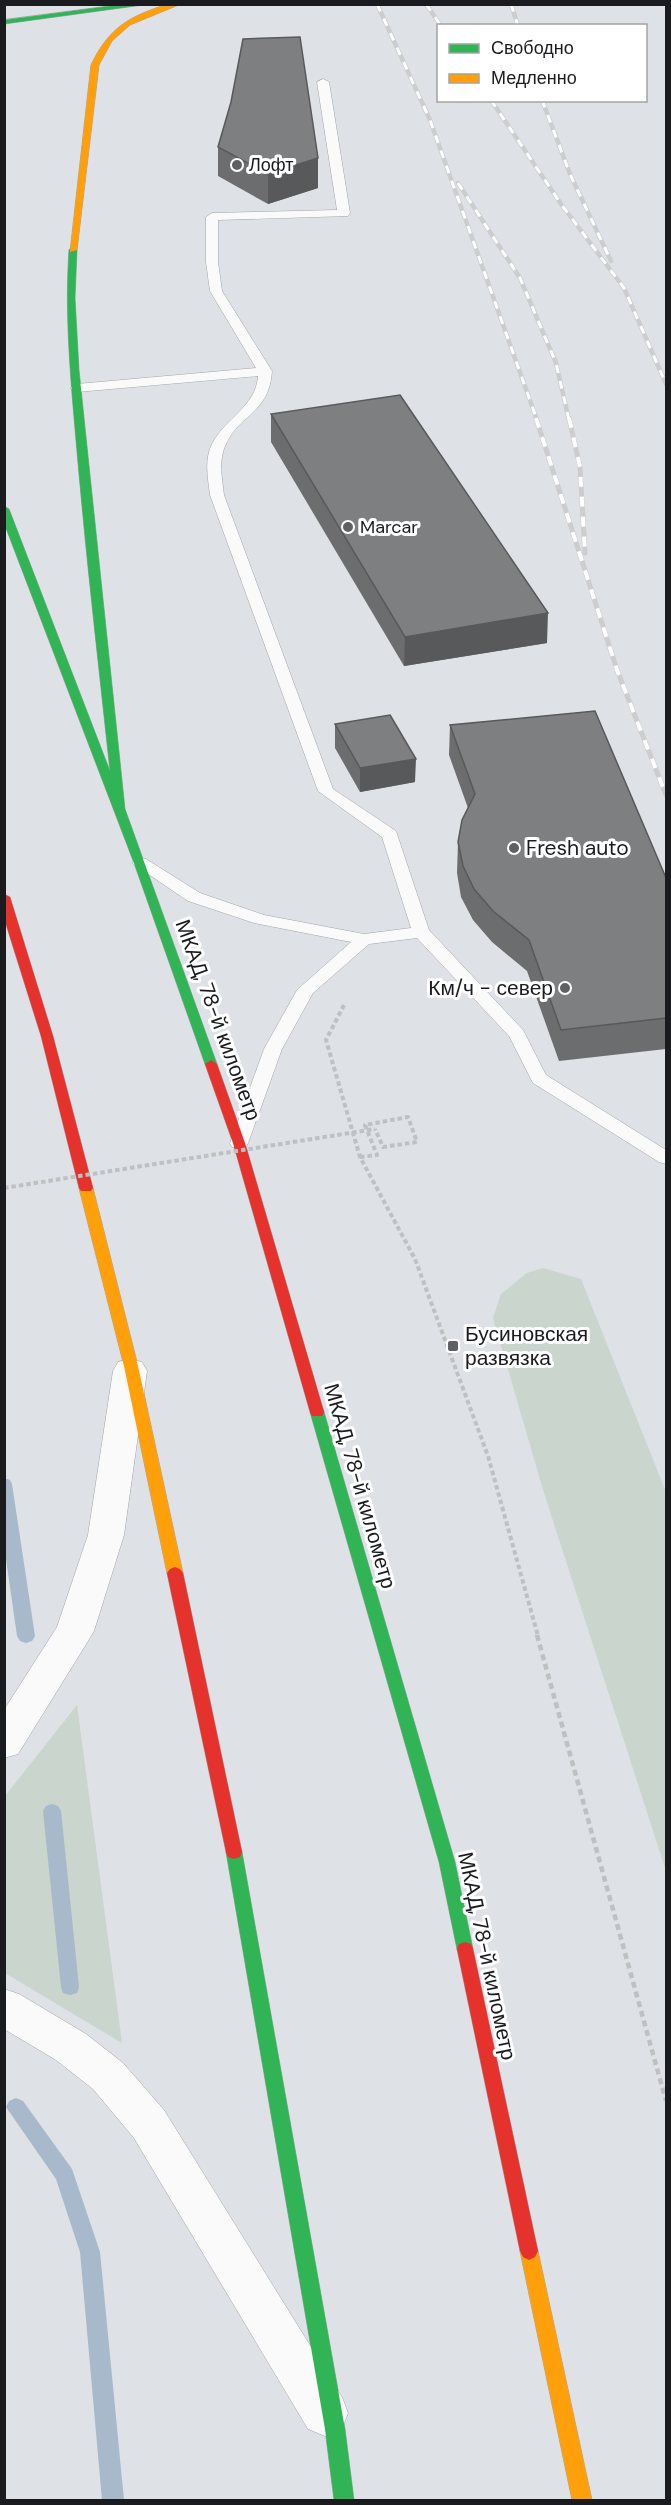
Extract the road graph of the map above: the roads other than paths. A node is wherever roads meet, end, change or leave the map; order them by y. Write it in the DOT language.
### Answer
graph roads {
  1 [pos="147,4"];
  2 [pos="178,4"];
  3 [pos="4,22"];
  4 [pos="322,82"];
  5 [pos="265,371"];
  6 [pos="77,388"];
  7 [pos="4,509"];
  8 [pos="120,810"];
  9 [pos="140,863"];
  10 [pos="4,897"];
  11 [pos="421,932"];
  12 [pos="364,939"];
  13 [pos="239,1143"];
  14 [pos="666,1158"];
  15 [pos="131,1366"];
  16 [pos="4,1743"];
  17 [pos="4,2007"];
  18 [pos="335,2429"];
  19 [pos="344,2500"];
  20 [pos="582,2500"];
  1 -- 3 [label="main road"];
  2 -- 6 [label="main road"];
  4 -- 5 [label="lane"];
  5 -- 6 [label="lane"];
  5 -- 11 [label="lane"];
  6 -- 8 [label="main road"];
  7 -- 8 [label="main road, МКАД, 78-й километр"];
  8 -- 9 [label="main road, МКАД, 78-й километр"];
  9 -- 12 [label="lane"];
  9 -- 13 [label="main road, МКАД, 78-й километр"];
  10 -- 15 [label="main road"];
  11 -- 12 [label="lane"];
  11 -- 14 [label="lane"];
  12 -- 13 [label="lane"];
  13 -- 20 [label="main road, МКАД, 78-й километр"];
  15 -- 16 [label="street"];
  15 -- 18 [label="main road"];
  17 -- 18 [label="street"];
  18 -- 19 [label="main road"];
}
